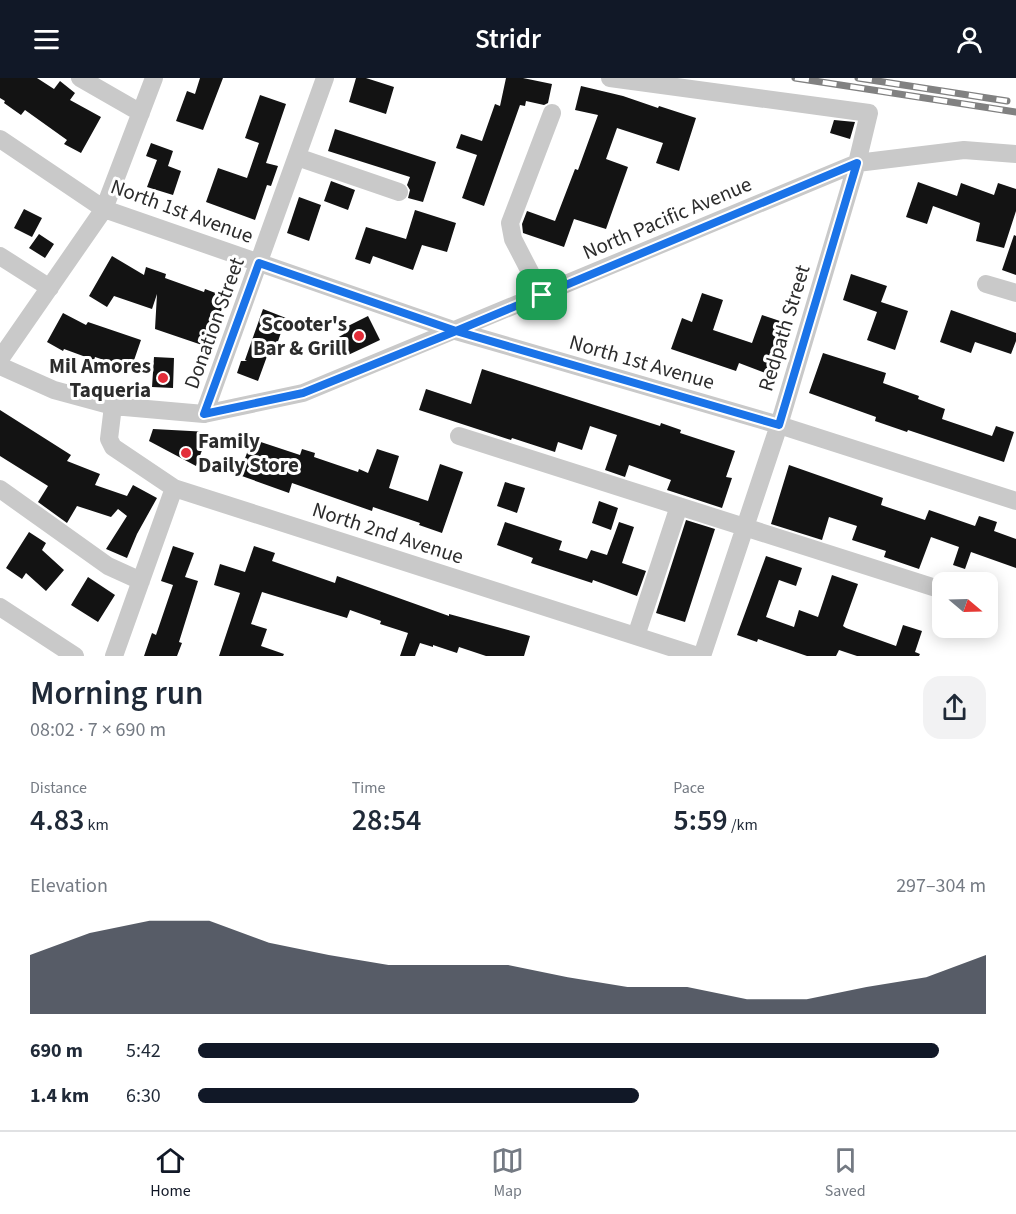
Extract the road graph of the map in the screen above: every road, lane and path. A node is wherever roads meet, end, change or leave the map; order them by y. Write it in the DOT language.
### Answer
graph roads {
  1 [pos="80,78"];
  2 [pos="154,78"];
  3 [pos="325,78"];
  4 [pos="610,78"];
  5 [pos="141,113"];
  6 [pos="552,113"];
  7 [pos="0,140"];
  8 [pos="1016,154"];
  9 [pos="297,158"];
  10 [pos="857,163"];
  11 [pos="399,192"];
  12 [pos="104,209"];
  13 [pos="0,256"];
  14 [pos="259,263"];
  15 [pos="986,284"];
  16 [pos="50,288"];
  17 [pos="1016,293"];
  18 [pos="542,295"];
  19 [pos="456,331"];
  20 [pos="0,359"];
  21 [pos="0,366"];
  22 [pos="113,406"];
  23 [pos="204,414"];
  24 [pos="779,425"];
  25 [pos="459,436"];
  26 [pos="174,488"];
  27 [pos="0,489"];
  28 [pos="1016,501"];
  29 [pos="679,506"];
  30 [pos="745,527"];
  31 [pos="141,581"];
  32 [pos="932,587"];
  33 [pos="0,607"];
  34 [pos="636,636"];
  35 [pos="75,656"];
  36 [pos="114,656"];
  37 [pos="700,656"];
  1 -- 5 [label="street"];
  2 -- 5 [label="street"];
  3 -- 9 [label="street, Donation Street"];
  4 -- 10 [label="street, Redpath Street"];
  5 -- 12 [label="street"];
  6 -- 18 [label="street"];
  7 -- 12 [label="street, North 1st Avenue"];
  8 -- 10 [label="street, North Pacific Avenue"];
  9 -- 11 [label="street"];
  9 -- 14 [label="street, Donation Street"];
  10 -- 18 [label="street, North Pacific Avenue"];
  10 -- 24 [label="street, Redpath Street"];
  12 -- 14 [label="street, North 1st Avenue"];
  12 -- 16 [label="street"];
  13 -- 16 [label="street"];
  14 -- 19 [label="street, North 1st Avenue"];
  14 -- 23 [label="street, Donation Street"];
  15 -- 17 [label="street"];
  16 -- 20 [label="street"];
  18 -- 19 [label="street, North Pacific Avenue"];
  19 -- 23 [label="street, North Pacific Avenue"];
  19 -- 24 [label="street, North 1st Avenue"];
  21 -- 22 [label="street, North Pacific Avenue"];
  22 -- 23 [label="street, North Pacific Avenue"];
  22 -- 26 [label="street, North 2nd Avenue"];
  24 -- 28 [label="street, North 1st Avenue"];
  24 -- 30 [label="street, Redpath Street"];
  25 -- 29 [label="street"];
  26 -- 31 [label="street"];
  26 -- 34 [label="street, North 2nd Avenue"];
  27 -- 31 [label="street"];
  29 -- 30 [label="street"];
  29 -- 34 [label="street"];
  30 -- 32 [label="street"];
  30 -- 37 [label="street, Redpath Street"];
  31 -- 36 [label="street"];
  33 -- 35 [label="street"];
  34 -- 37 [label="street, North 2nd Avenue"];
}
